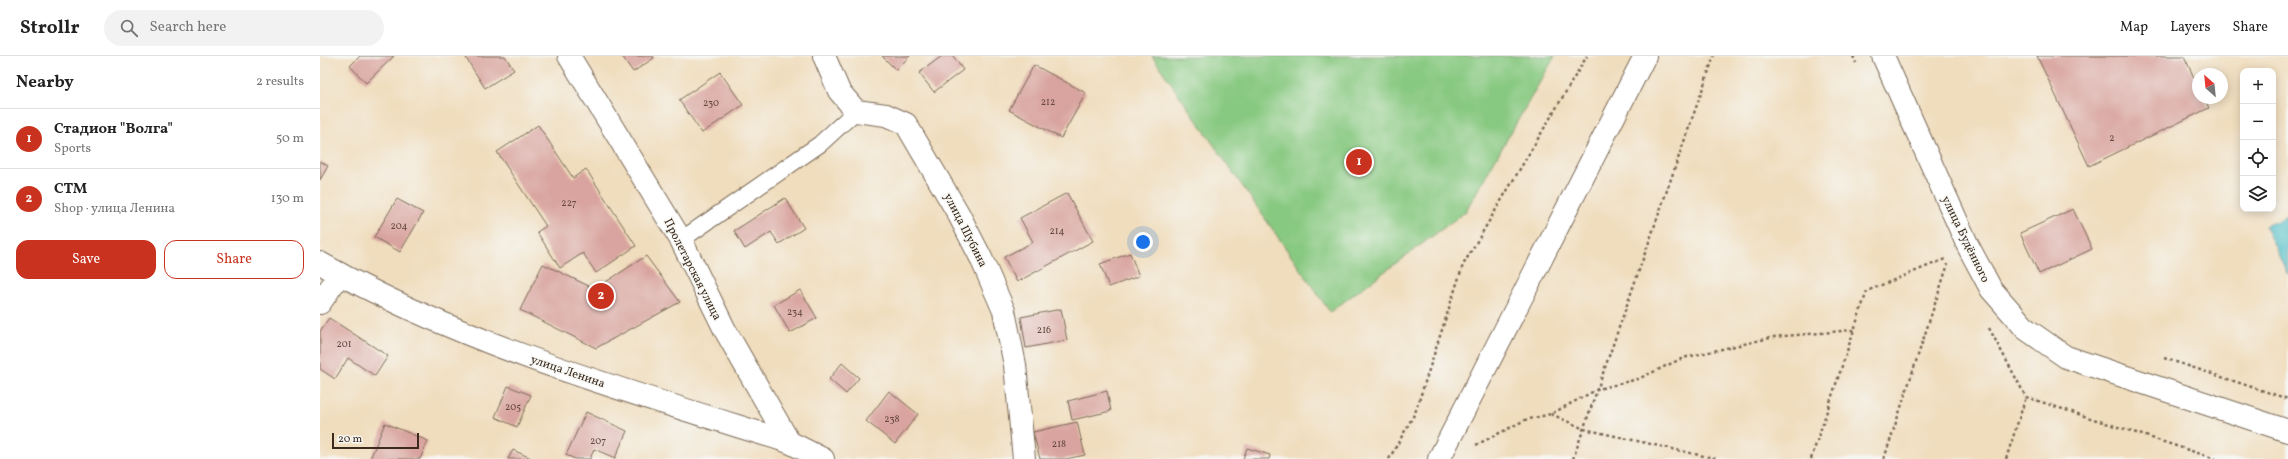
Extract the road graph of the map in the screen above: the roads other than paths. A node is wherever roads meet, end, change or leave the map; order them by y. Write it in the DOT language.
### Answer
graph roads {
  1 [pos="569,56"];
  2 [pos="824,56"];
  3 [pos="1645,56"];
  4 [pos="1883,56"];
  5 [pos="856,111"];
  6 [pos="681,240"];
  7 [pos="320,263"];
  8 [pos="340,274"];
  9 [pos="320,303"];
  10 [pos="2288,431"];
  11 [pos="789,442"];
  12 [pos="823,459"];
  13 [pos="1024,459"];
  14 [pos="1439,459"];
  1 -- 6 [label="street, Пролетарская улица"];
  2 -- 5 [label="street"];
  3 -- 14 [label="street"];
  4 -- 10 [label="street, улица Будённого"];
  5 -- 6 [label="lane"];
  5 -- 13 [label="street, улица Шубина"];
  6 -- 11 [label="street, Пролетарская улица"];
  7 -- 8 [label="street, улица Ленина"];
  8 -- 9 [label="street"];
  8 -- 11 [label="street, улица Ленина"];
  11 -- 12 [label="street, улица Ленина"];
}
